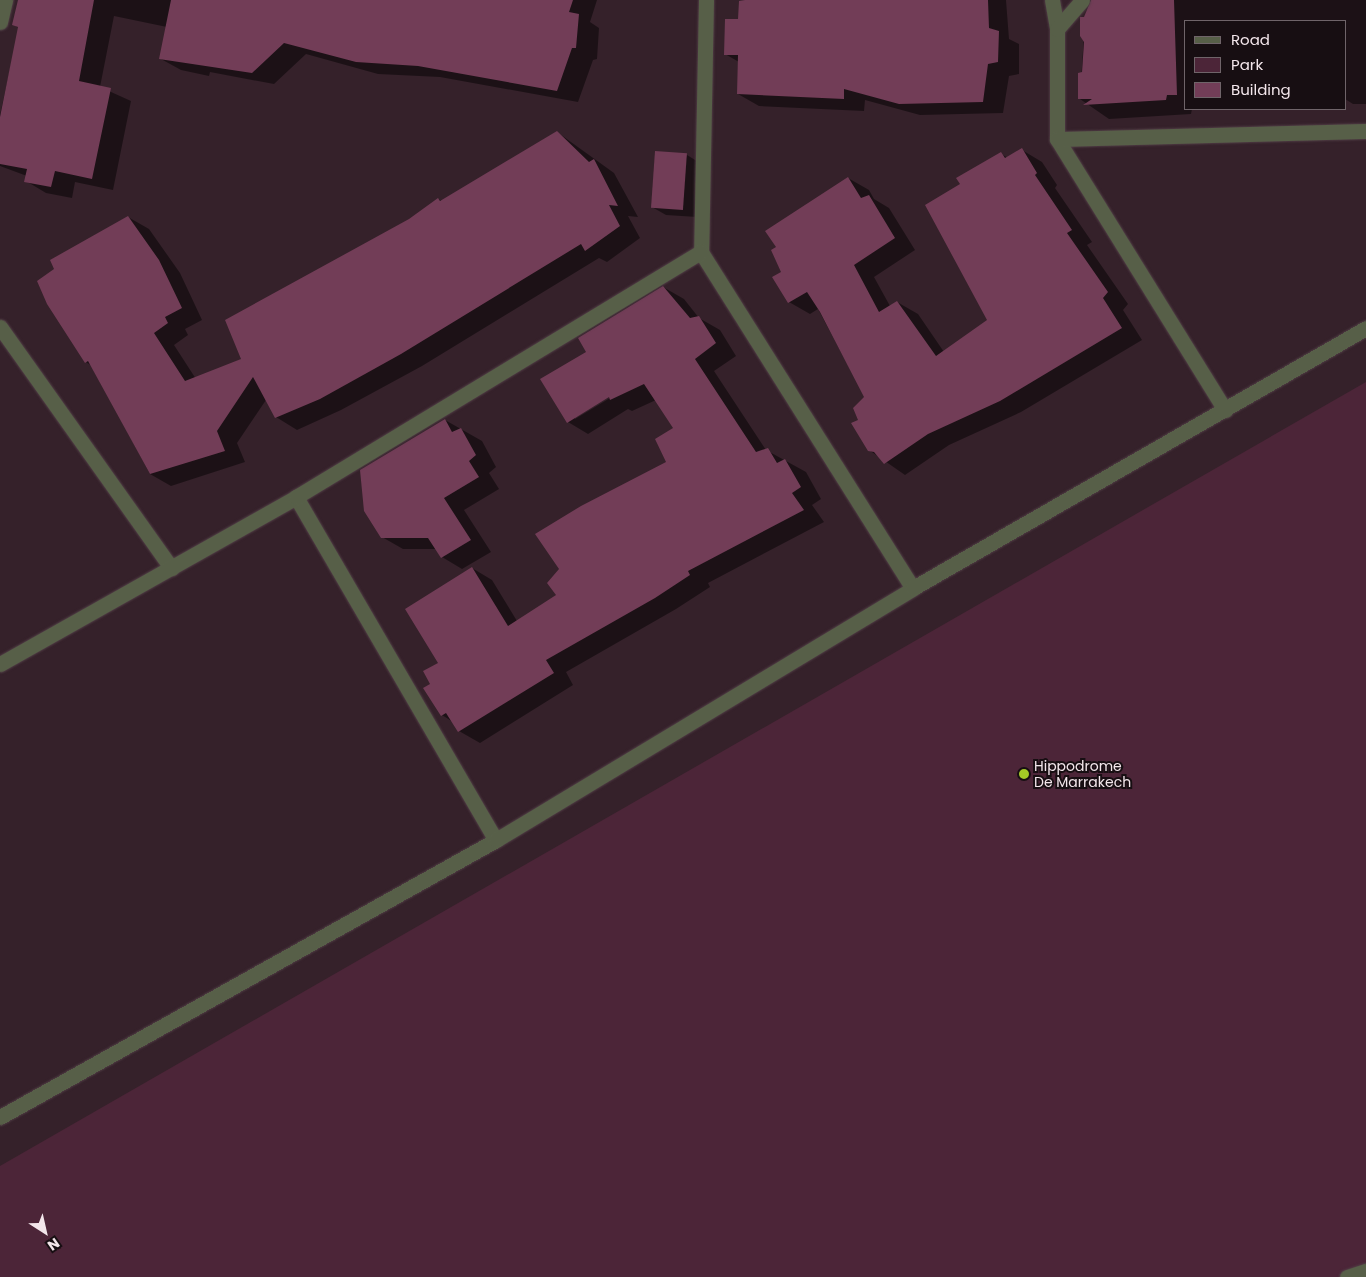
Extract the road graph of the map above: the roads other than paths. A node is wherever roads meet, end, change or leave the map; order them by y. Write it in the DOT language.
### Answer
graph roads {
  1 [pos="5,0"];
  2 [pos="706,0"];
  3 [pos="1052,0"];
  4 [pos="1082,0"];
  5 [pos="0,22"];
  6 [pos="1057,30"];
  7 [pos="1366,131"];
  8 [pos="1057,139"];
  9 [pos="700,252"];
  10 [pos="0,327"];
  11 [pos="1366,328"];
  12 [pos="1225,410"];
  13 [pos="296,498"];
  14 [pos="171,568"];
  15 [pos="913,588"];
  16 [pos="0,664"];
  17 [pos="496,840"];
  18 [pos="0,1117"];
  19 [pos="1366,1271"];
  20 [pos="1347,1277"];
  1 -- 5 [label="street"];
  2 -- 9 [label="street"];
  3 -- 6 [label="street"];
  4 -- 6 [label="street"];
  6 -- 8 [label="street"];
  7 -- 8 [label="street"];
  8 -- 12 [label="street"];
  9 -- 13 [label="street"];
  9 -- 15 [label="street"];
  10 -- 14 [label="street"];
  11 -- 12 [label="street"];
  12 -- 15 [label="street"];
  13 -- 14 [label="street"];
  13 -- 17 [label="street"];
  14 -- 16 [label="street"];
  15 -- 17 [label="street"];
  17 -- 18 [label="street"];
  19 -- 20 [label="street"];
}
